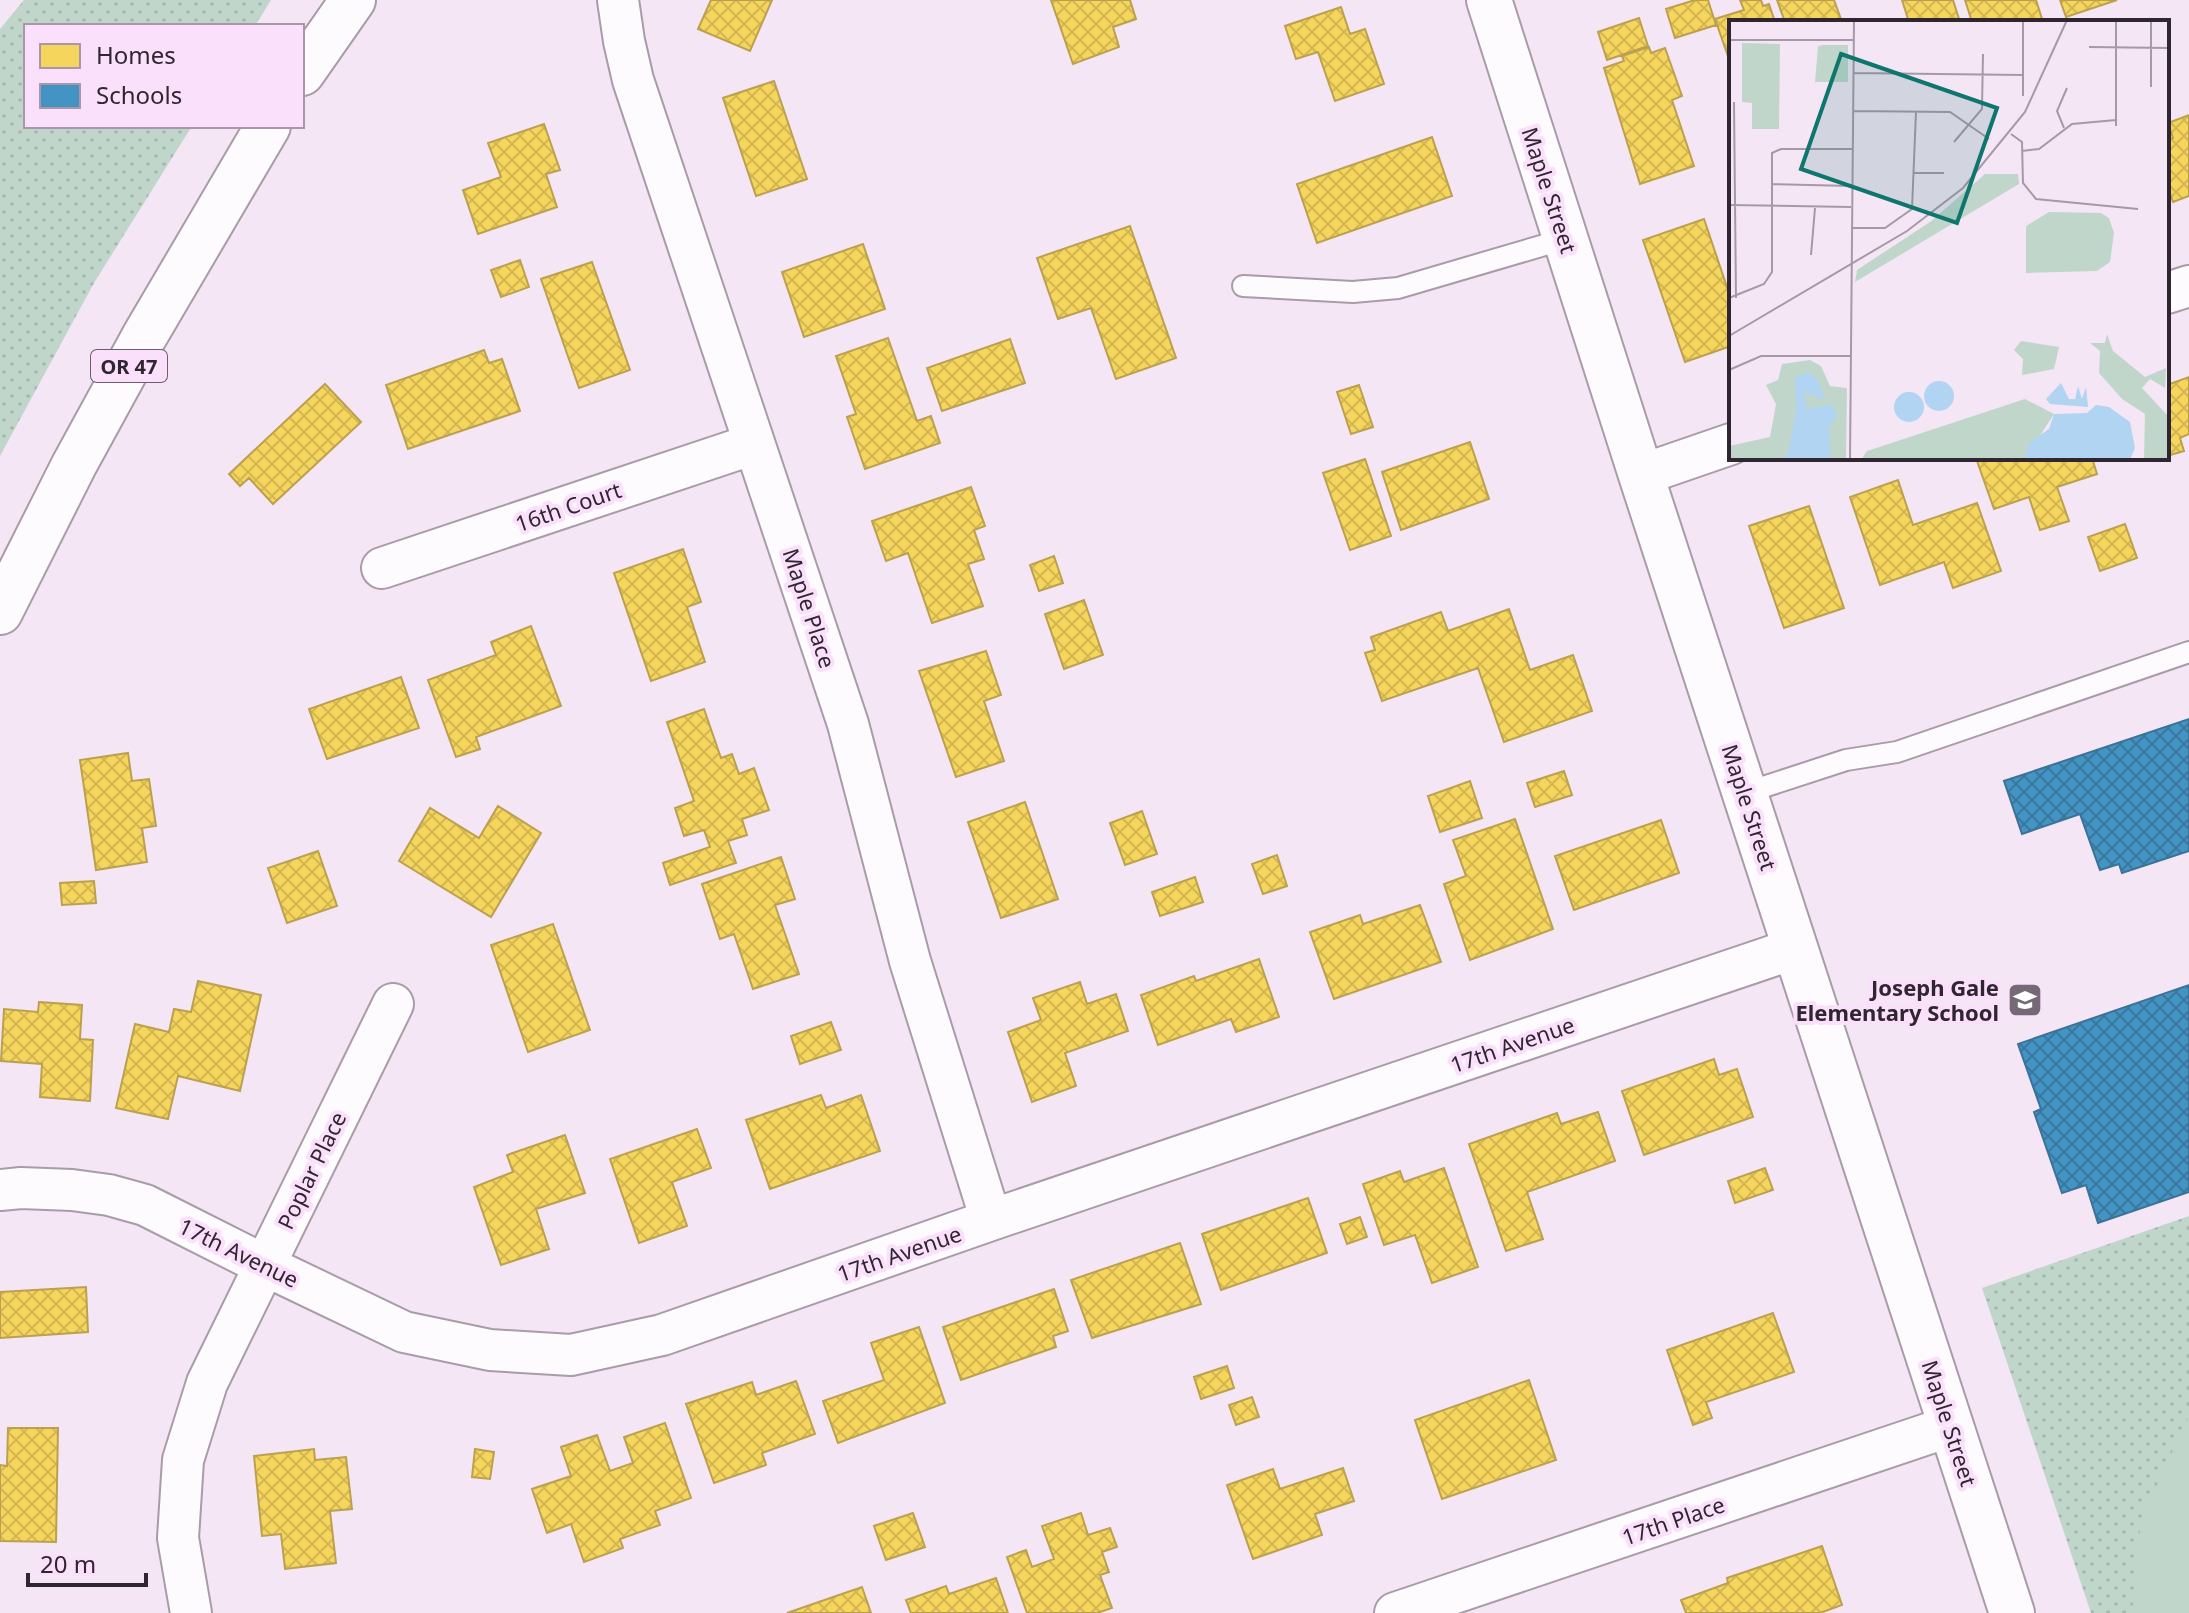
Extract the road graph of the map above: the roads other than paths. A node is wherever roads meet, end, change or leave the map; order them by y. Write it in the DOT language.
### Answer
graph roads {
  1 [pos="353,0"];
  2 [pos="618,0"];
  3 [pos="1493,1"];
  4 [pos="304,70"];
  5 [pos="267,128"];
  6 [pos="1565,239"];
  7 [pos="1243,286"];
  8 [pos="2189,286"];
  9 [pos="2169,292"];
  10 [pos="754,444"];
  11 [pos="1729,445"];
  12 [pos="1641,475"];
  13 [pos="382,568"];
  14 [pos="0,612"];
  15 [pos="2189,652"];
  16 [pos="1745,793"];
  17 [pos="1796,948"];
  18 [pos="393,1004"];
  19 [pos="0,1190"];
  20 [pos="991,1220"];
  21 [pos="264,1265"];
  22 [pos="1951,1426"];
  23 [pos="191,1613"];
  24 [pos="1395,1613"];
  25 [pos="2012,1613"];
  1 -- 4 [label="main road"];
  2 -- 10 [label="street, Maple Place"];
  3 -- 6 [label="main road, Maple Street"];
  5 -- 14 [label="main road, OR 47"];
  6 -- 7 [label="lane"];
  6 -- 12 [label="main road, Maple Street"];
  8 -- 9 [label="street"];
  10 -- 13 [label="street, 16th Court"];
  10 -- 20 [label="street, Maple Place"];
  11 -- 12 [label="street"];
  12 -- 16 [label="main road, Maple Street"];
  15 -- 16 [label="lane"];
  16 -- 17 [label="main road, Maple Street"];
  17 -- 20 [label="street, 17th Avenue"];
  17 -- 22 [label="main road, Maple Street"];
  18 -- 21 [label="street, Poplar Place"];
  19 -- 21 [label="street, 17th Avenue"];
  20 -- 21 [label="street, 17th Avenue"];
  21 -- 23 [label="street, Poplar Place"];
  22 -- 24 [label="street, 17th Place"];
  22 -- 25 [label="main road, Maple Street"];
}
